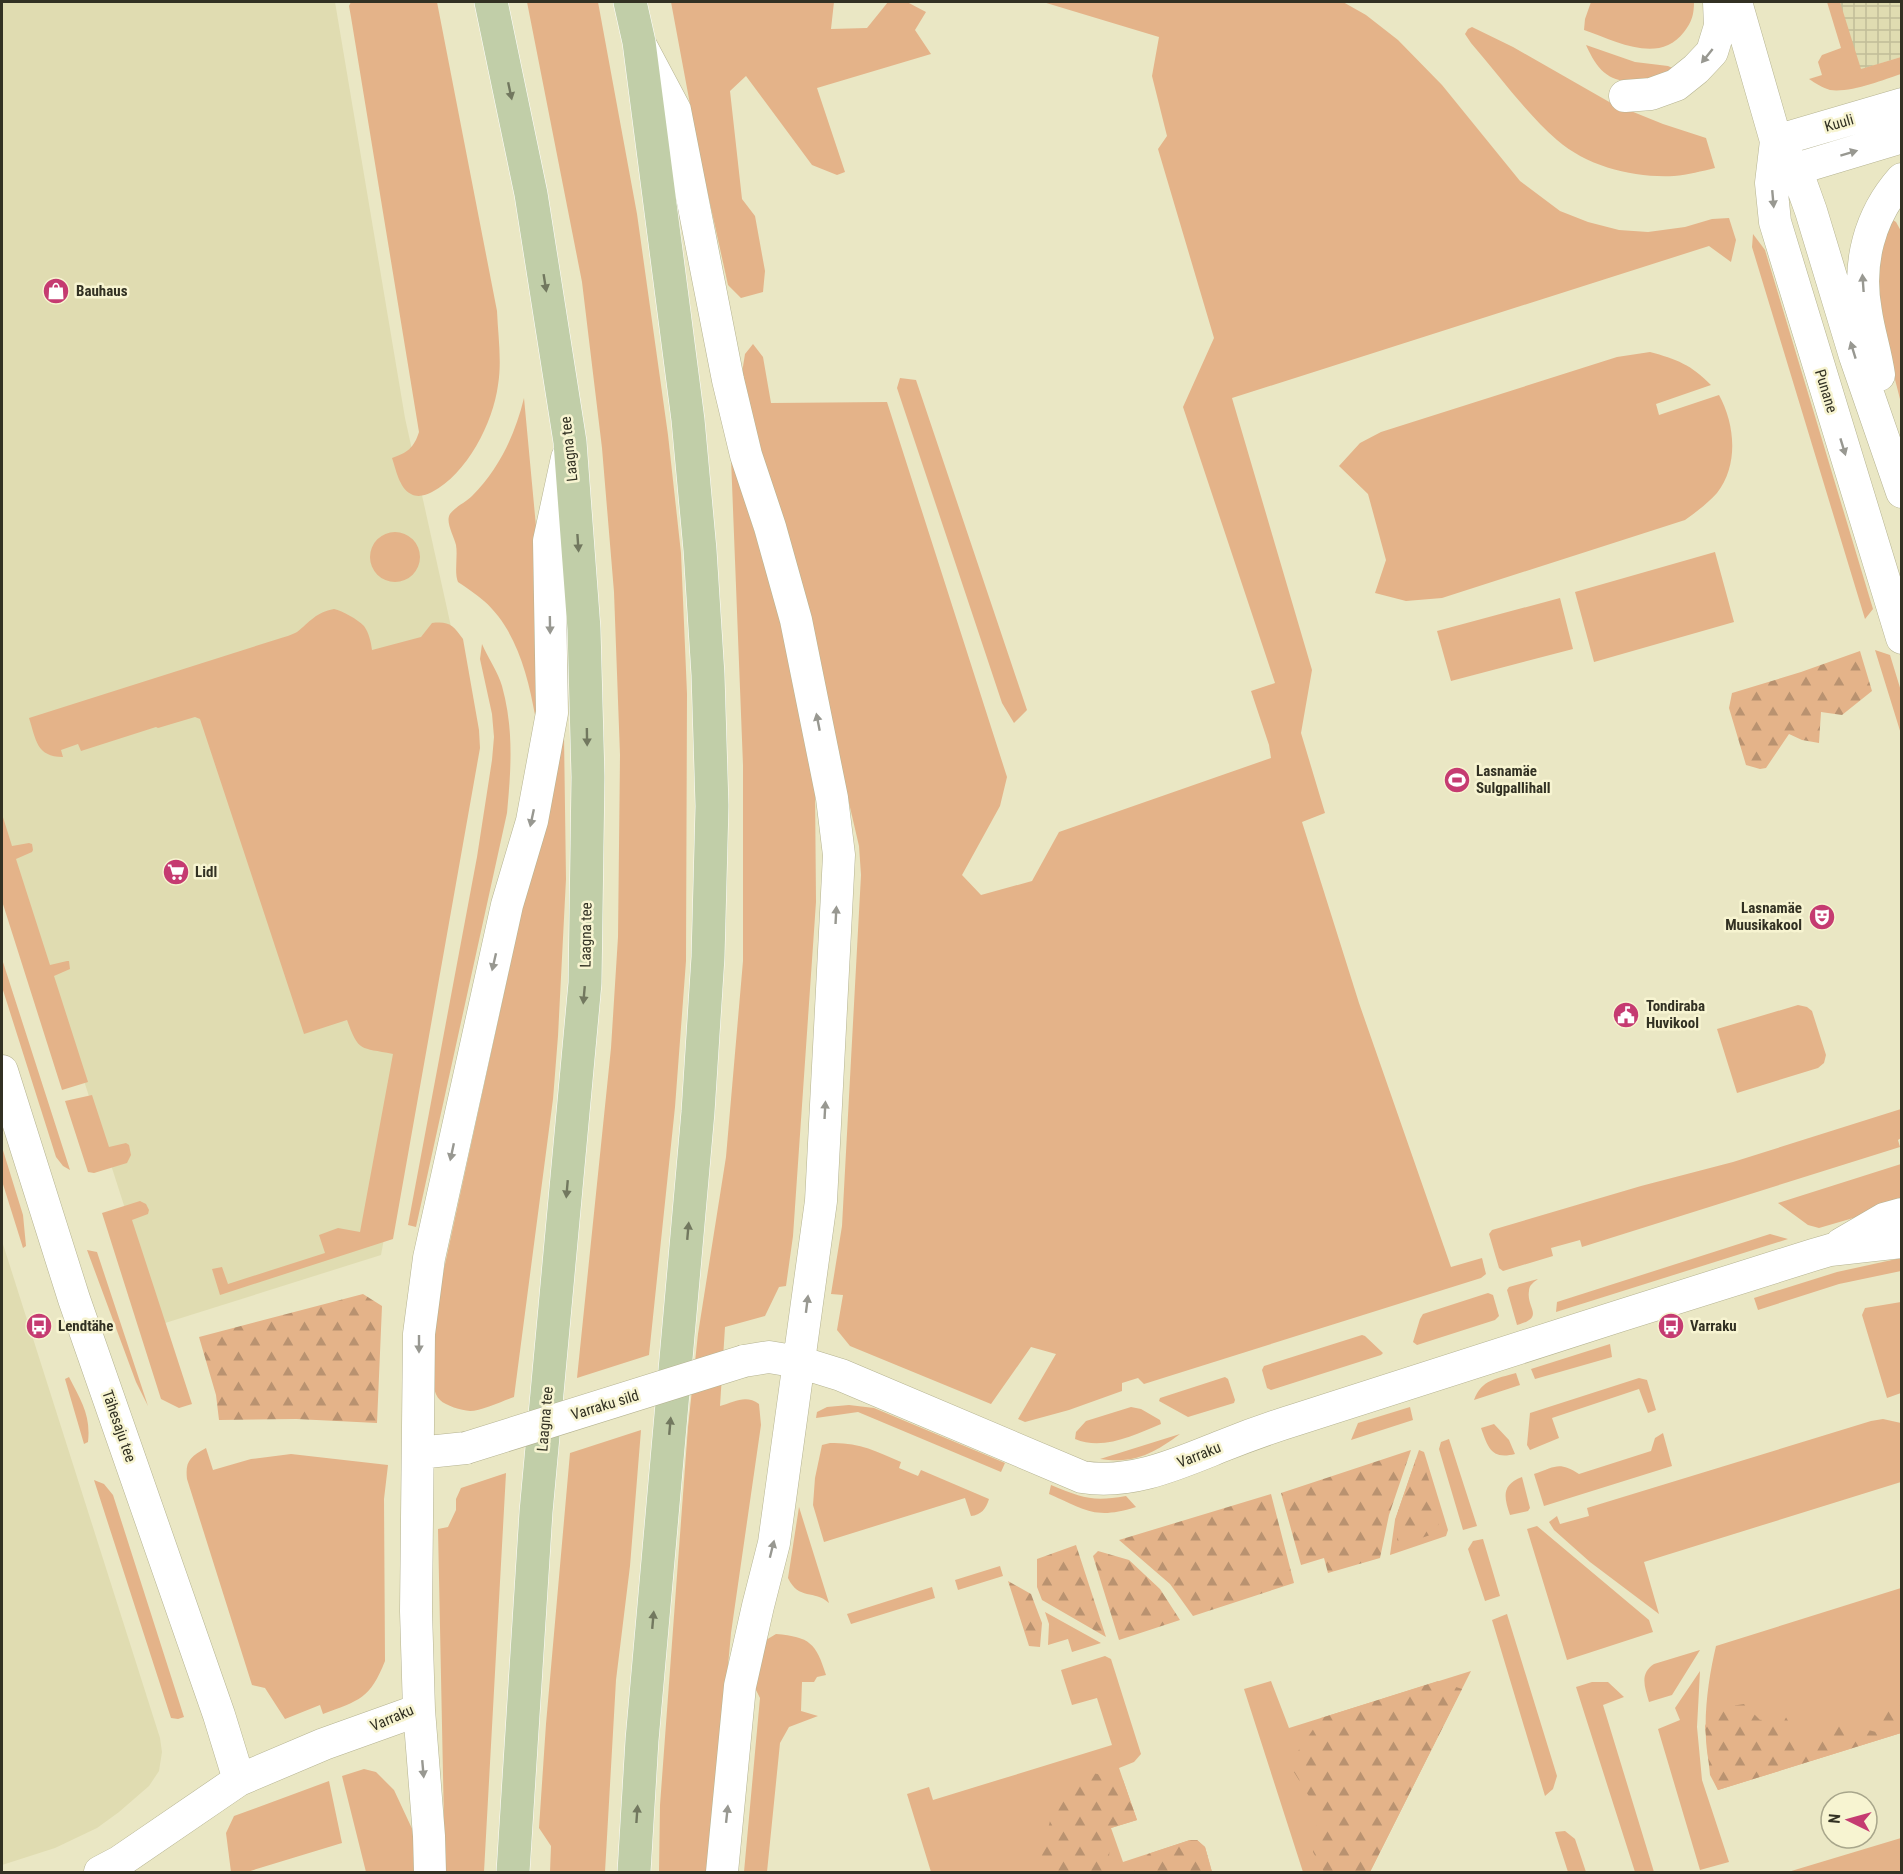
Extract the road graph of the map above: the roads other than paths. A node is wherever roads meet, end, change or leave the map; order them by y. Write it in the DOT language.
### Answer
graph roads {
  1 [pos="491,2"];
  2 [pos="630,2"];
  3 [pos="1719,2"];
  4 [pos="1736,2"];
  5 [pos="639,42"];
  6 [pos="1625,96"];
  7 [pos="1902,104"];
  8 [pos="1902,137"];
  9 [pos="1776,141"];
  10 [pos="1796,169"];
  11 [pos="1902,179"];
  12 [pos="570,442"];
  13 [pos="1897,478"];
  14 [pos="1902,638"];
  15 [pos="2,1071"];
  16 [pos="1902,1214"];
  17 [pos="1902,1242"];
  18 [pos="1830,1250"];
  19 [pos="744,1361"];
  20 [pos="800,1362"];
  21 [pos="418,1453"];
  22 [pos="419,1710"];
  23 [pos="239,1780"];
  24 [pos="100,1872"];
  25 [pos="430,1872"];
  26 [pos="513,1872"];
  27 [pos="634,1872"];
  28 [pos="722,1872"];
  1 -- 12 [label="main road, Laagna tee, one-way"];
  2 -- 5 [label="main road"];
  3 -- 6 [label="street, one-way"];
  4 -- 9 [label="street, Punane"];
  20 -- 5 [label="street, one-way"];
  27 -- 5 [label="main road, one-way"];
  7 -- 9 [label="street, Kuuli"];
  10 -- 8 [label="street, Kuuli, one-way"];
  9 -- 10 [label="street, Punane"];
  9 -- 14 [label="street, Punane, one-way"];
  13 -- 10 [label="street, Punane, one-way"];
  13 -- 11 [label="street, one-way"];
  12 -- 21 [label="street, Varraku, one-way"];
  12 -- 26 [label="main road, Laagna tee, one-way"];
  15 -- 23 [label="street, Tähesaju tee"];
  16 -- 18 [label="street, Varraku"];
  17 -- 18 [label="street, Varraku"];
  18 -- 20 [label="street, Varraku"];
  19 -- 20 [label="street, Varraku"];
  19 -- 21 [label="street, Varraku sild, bridge"];
  28 -- 20 [label="street, one-way"];
  21 -- 22 [label="street, Varraku"];
  22 -- 23 [label="street, Varraku"];
  22 -- 25 [label="street, one-way"];
  23 -- 24 [label="street, Varraku"];
}
